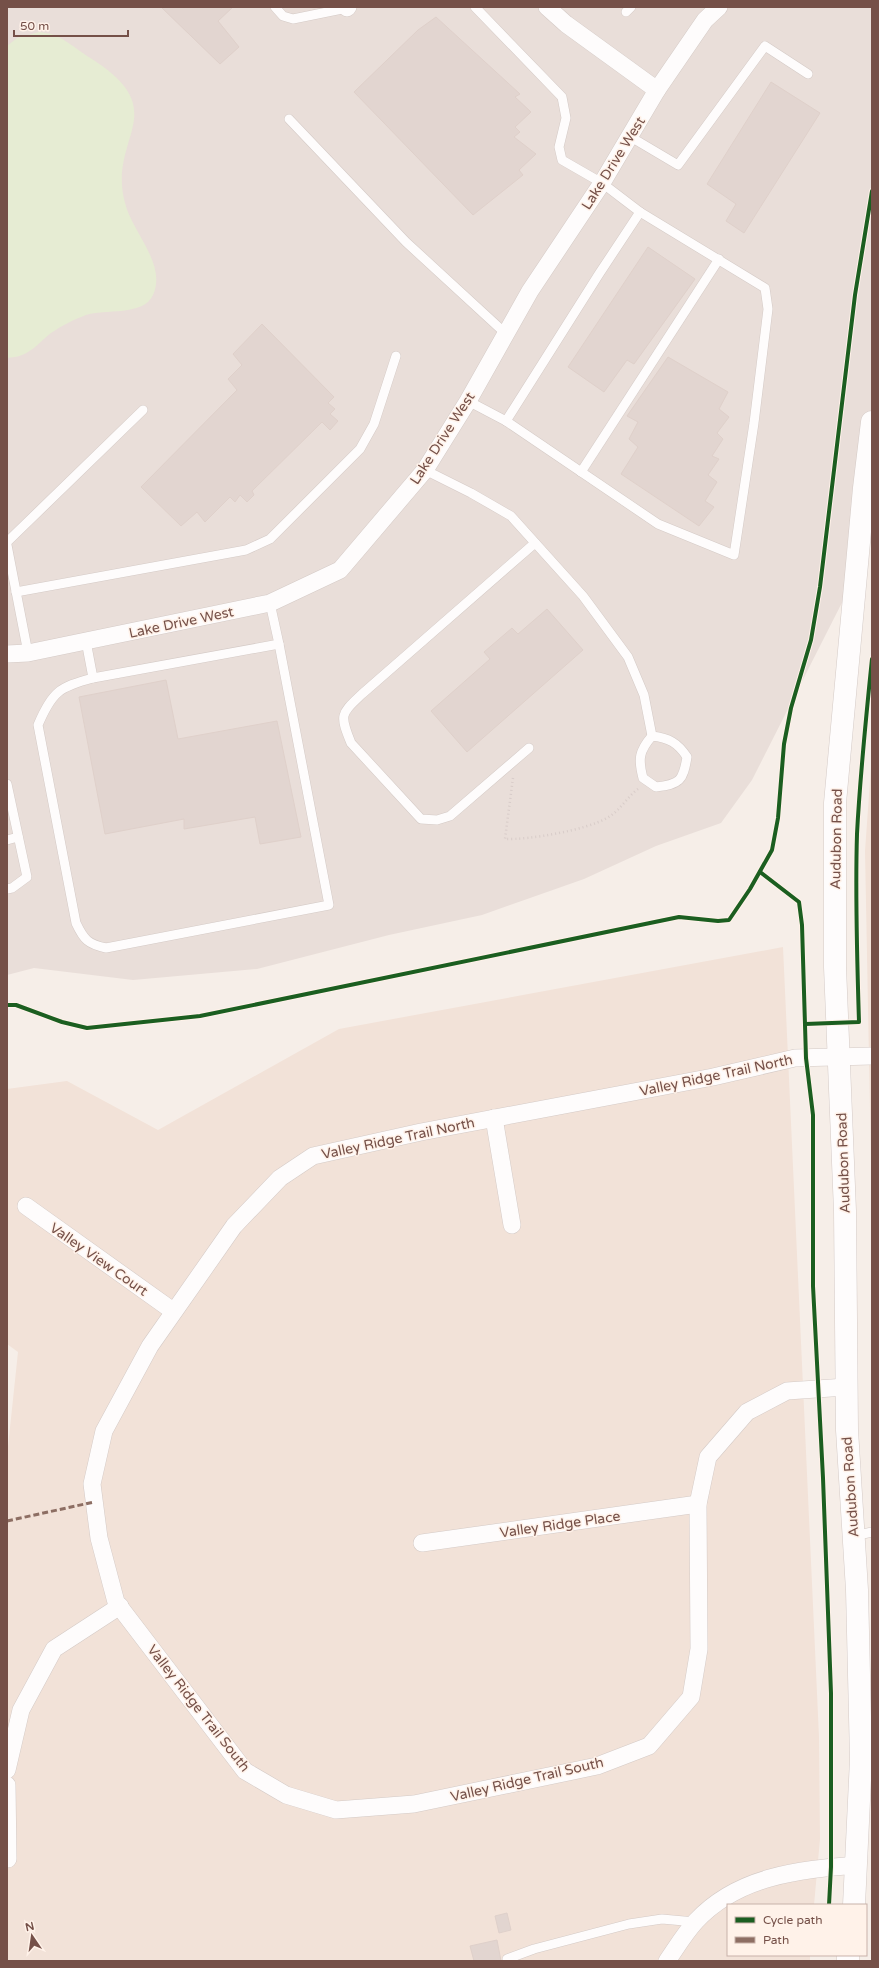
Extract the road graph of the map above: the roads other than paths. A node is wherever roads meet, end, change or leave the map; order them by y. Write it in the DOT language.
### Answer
graph roads {
  1 [pos="275,7"];
  2 [pos="347,7"];
  3 [pos="475,7"];
  4 [pos="547,7"];
  5 [pos="719,7"];
  6 [pos="808,74"];
  7 [pos="657,90"];
  8 [pos="290,119"];
  9 [pos="629,136"];
  10 [pos="602,183"];
  11 [pos="640,212"];
  12 [pos="719,259"];
  13 [pos="505,334"];
  14 [pos="396,356"];
  15 [pos="468,401"];
  16 [pos="143,410"];
  17 [pos="506,421"];
  18 [pos="872,422"];
  19 [pos="425,470"];
  20 [pos="581,472"];
  21 [pos="868,489"];
  22 [pos="535,543"];
  23 [pos="7,544"];
  24 [pos="16,592"];
  25 [pos="270,603"];
  26 [pos="86,641"];
  27 [pos="280,644"];
  28 [pos="28,653"];
  29 [pos="7,654"];
  30 [pos="93,678"];
  31 [pos="652,736"];
  32 [pos="529,748"];
  33 [pos="7,784"];
  34 [pos="18,837"];
  35 [pos="7,840"];
  36 [pos="7,889"];
  37 [pos="872,1056"];
  38 [pos="839,1058"];
  39 [pos="494,1118"];
  40 [pos="26,1206"];
  41 [pos="512,1225"];
  42 [pos="173,1311"];
  43 [pos="846,1387"];
  44 [pos="698,1504"];
  45 [pos="863,1534"];
  46 [pos="422,1543"];
  47 [pos="120,1606"];
  48 [pos="7,1770"];
  49 [pos="7,1784"];
  50 [pos="8,1859"];
  51 [pos="856,1865"];
  52 [pos="854,1904"];
  53 [pos="695,1922"];
  54 [pos="507,1959"];
  55 [pos="668,1961"];
  1 -- 2 [label="lane"];
  3 -- 10 [label="lane"];
  4 -- 7 [label="street"];
  5 -- 7 [label="street, Lake Drive West"];
  6 -- 9 [label="lane"];
  7 -- 9 [label="street, Lake Drive West"];
  8 -- 13 [label="lane"];
  9 -- 10 [label="street, Lake Drive West"];
  10 -- 11 [label="lane"];
  10 -- 13 [label="street, Lake Drive West"];
  11 -- 12 [label="lane"];
  11 -- 17 [label="lane"];
  12 -- 20 [label="lane"];
  12 -- 20 [label="lane"];
  13 -- 15 [label="street, Lake Drive West"];
  14 -- 24 [label="lane"];
  15 -- 17 [label="lane"];
  15 -- 19 [label="street, Lake Drive West"];
  16 -- 23 [label="lane"];
  17 -- 20 [label="lane"];
  18 -- 21 [label="street, Audubon Road"];
  19 -- 22 [label="lane"];
  19 -- 25 [label="street, Lake Drive West"];
  21 -- 38 [label="street, Audubon Road"];
  22 -- 31 [label="lane"];
  22 -- 32 [label="lane"];
  23 -- 24 [label="lane"];
  24 -- 28 [label="lane"];
  25 -- 26 [label="street, Lake Drive West"];
  25 -- 27 [label="lane"];
  26 -- 28 [label="street, Lake Drive West"];
  26 -- 30 [label="lane"];
  27 -- 30 [label="lane"];
  27 -- 30 [label="lane"];
  28 -- 29 [label="street, Lake Drive West"];
  31 -- 31 [label="lane"];
  33 -- 34 [label="lane"];
  34 -- 35 [label="lane"];
  34 -- 36 [label="lane"];
  37 -- 38 [label="street, Valley Ridge Trail North"];
  38 -- 39 [label="street, Valley Ridge Trail North"];
  38 -- 43 [label="street, Audubon Road"];
  39 -- 41 [label="street"];
  39 -- 42 [label="street, Valley Ridge Trail North"];
  40 -- 42 [label="street, Valley View Court"];
  42 -- 47 [label="street, Valley Ridge Trail North"];
  43 -- 44 [label="street, Valley Ridge Trail South"];
  43 -- 45 [label="street, Audubon Road"];
  44 -- 46 [label="street, Valley Ridge Place"];
  44 -- 47 [label="street, Valley Ridge Trail South"];
  45 -- 51 [label="street, Audubon Road"];
  47 -- 48 [label="street"];
  49 -- 50 [label="street"];
  51 -- 52 [label="street, Audubon Road"];
  51 -- 53 [label="street"];
  53 -- 54 [label="lane"];
  53 -- 55 [label="street"];
}
